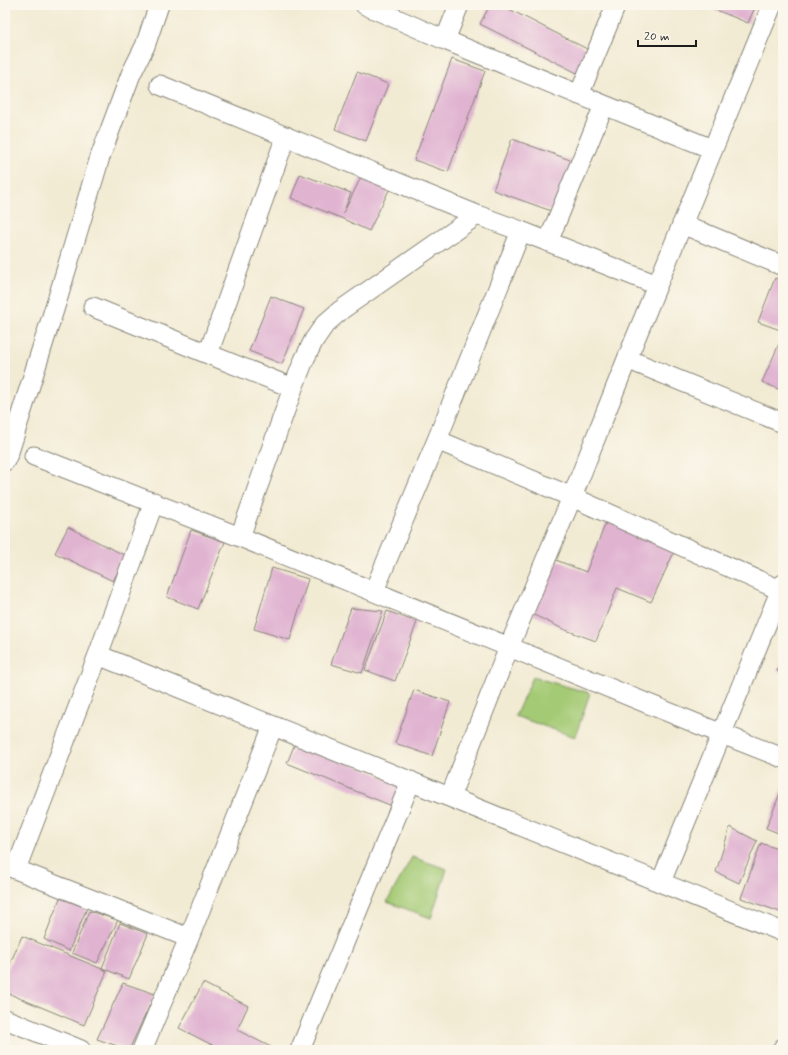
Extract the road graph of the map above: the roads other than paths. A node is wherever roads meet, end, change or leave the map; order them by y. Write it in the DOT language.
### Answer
graph roads {
  1 [pos="159,5"];
  2 [pos="365,5"];
  3 [pos="459,5"];
  4 [pos="616,5"];
  5 [pos="772,5"];
  6 [pos="445,40"];
  7 [pos="160,84"];
  8 [pos="579,95"];
  9 [pos="604,105"];
  10 [pos="286,136"];
  11 [pos="712,149"];
  12 [pos="477,215"];
  13 [pos="682,224"];
  14 [pos="521,231"];
  15 [pos="548,242"];
  16 [pos="783,266"];
  17 [pos="657,285"];
  18 [pos="93,307"];
  19 [pos="208,354"];
  20 [pos="627,359"];
  21 [pos="293,388"];
  22 [pos="783,423"];
  23 [pos="437,440"];
  24 [pos="34,456"];
  25 [pos="5,461"];
  26 [pos="572,497"];
  27 [pos="154,502"];
  28 [pos="240,537"];
  29 [pos="782,587"];
  30 [pos="374,591"];
  31 [pos="509,647"];
  32 [pos="98,655"];
  33 [pos="273,726"];
  34 [pos="722,734"];
  35 [pos="783,758"];
  36 [pos="411,781"];
  37 [pos="450,797"];
  38 [pos="10,867"];
  39 [pos="660,882"];
  40 [pos="783,932"];
  41 [pos="189,938"];
  42 [pos="5,1019"];
  43 [pos="81,1050"];
  44 [pos="142,1050"];
  45 [pos="300,1050"];
  1 -- 25 [label="street"];
  2 -- 6 [label="street"];
  3 -- 6 [label="street"];
  4 -- 8 [label="street"];
  5 -- 11 [label="street"];
  6 -- 8 [label="street"];
  7 -- 10 [label="street"];
  8 -- 9 [label="street"];
  9 -- 11 [label="street"];
  9 -- 15 [label="street"];
  10 -- 12 [label="street"];
  10 -- 19 [label="street"];
  11 -- 13 [label="street"];
  12 -- 14 [label="street"];
  12 -- 21 [label="street"];
  13 -- 16 [label="street"];
  13 -- 17 [label="street"];
  14 -- 15 [label="street"];
  14 -- 23 [label="street"];
  15 -- 17 [label="street"];
  17 -- 20 [label="street"];
  18 -- 19 [label="street"];
  19 -- 21 [label="street"];
  20 -- 22 [label="street"];
  20 -- 26 [label="street"];
  21 -- 28 [label="street"];
  23 -- 26 [label="street"];
  23 -- 30 [label="street"];
  24 -- 27 [label="street"];
  26 -- 29 [label="street"];
  26 -- 31 [label="street"];
  27 -- 28 [label="street"];
  27 -- 32 [label="street"];
  28 -- 30 [label="street"];
  29 -- 34 [label="street"];
  30 -- 31 [label="street"];
  31 -- 34 [label="street"];
  31 -- 37 [label="street"];
  32 -- 33 [label="street"];
  32 -- 38 [label="street"];
  33 -- 36 [label="street"];
  33 -- 41 [label="street"];
  34 -- 35 [label="street"];
  34 -- 39 [label="street"];
  36 -- 37 [label="street"];
  36 -- 45 [label="street"];
  37 -- 39 [label="street"];
  38 -- 41 [label="street"];
  39 -- 40 [label="street"];
  41 -- 44 [label="street"];
  42 -- 43 [label="street"];
}
